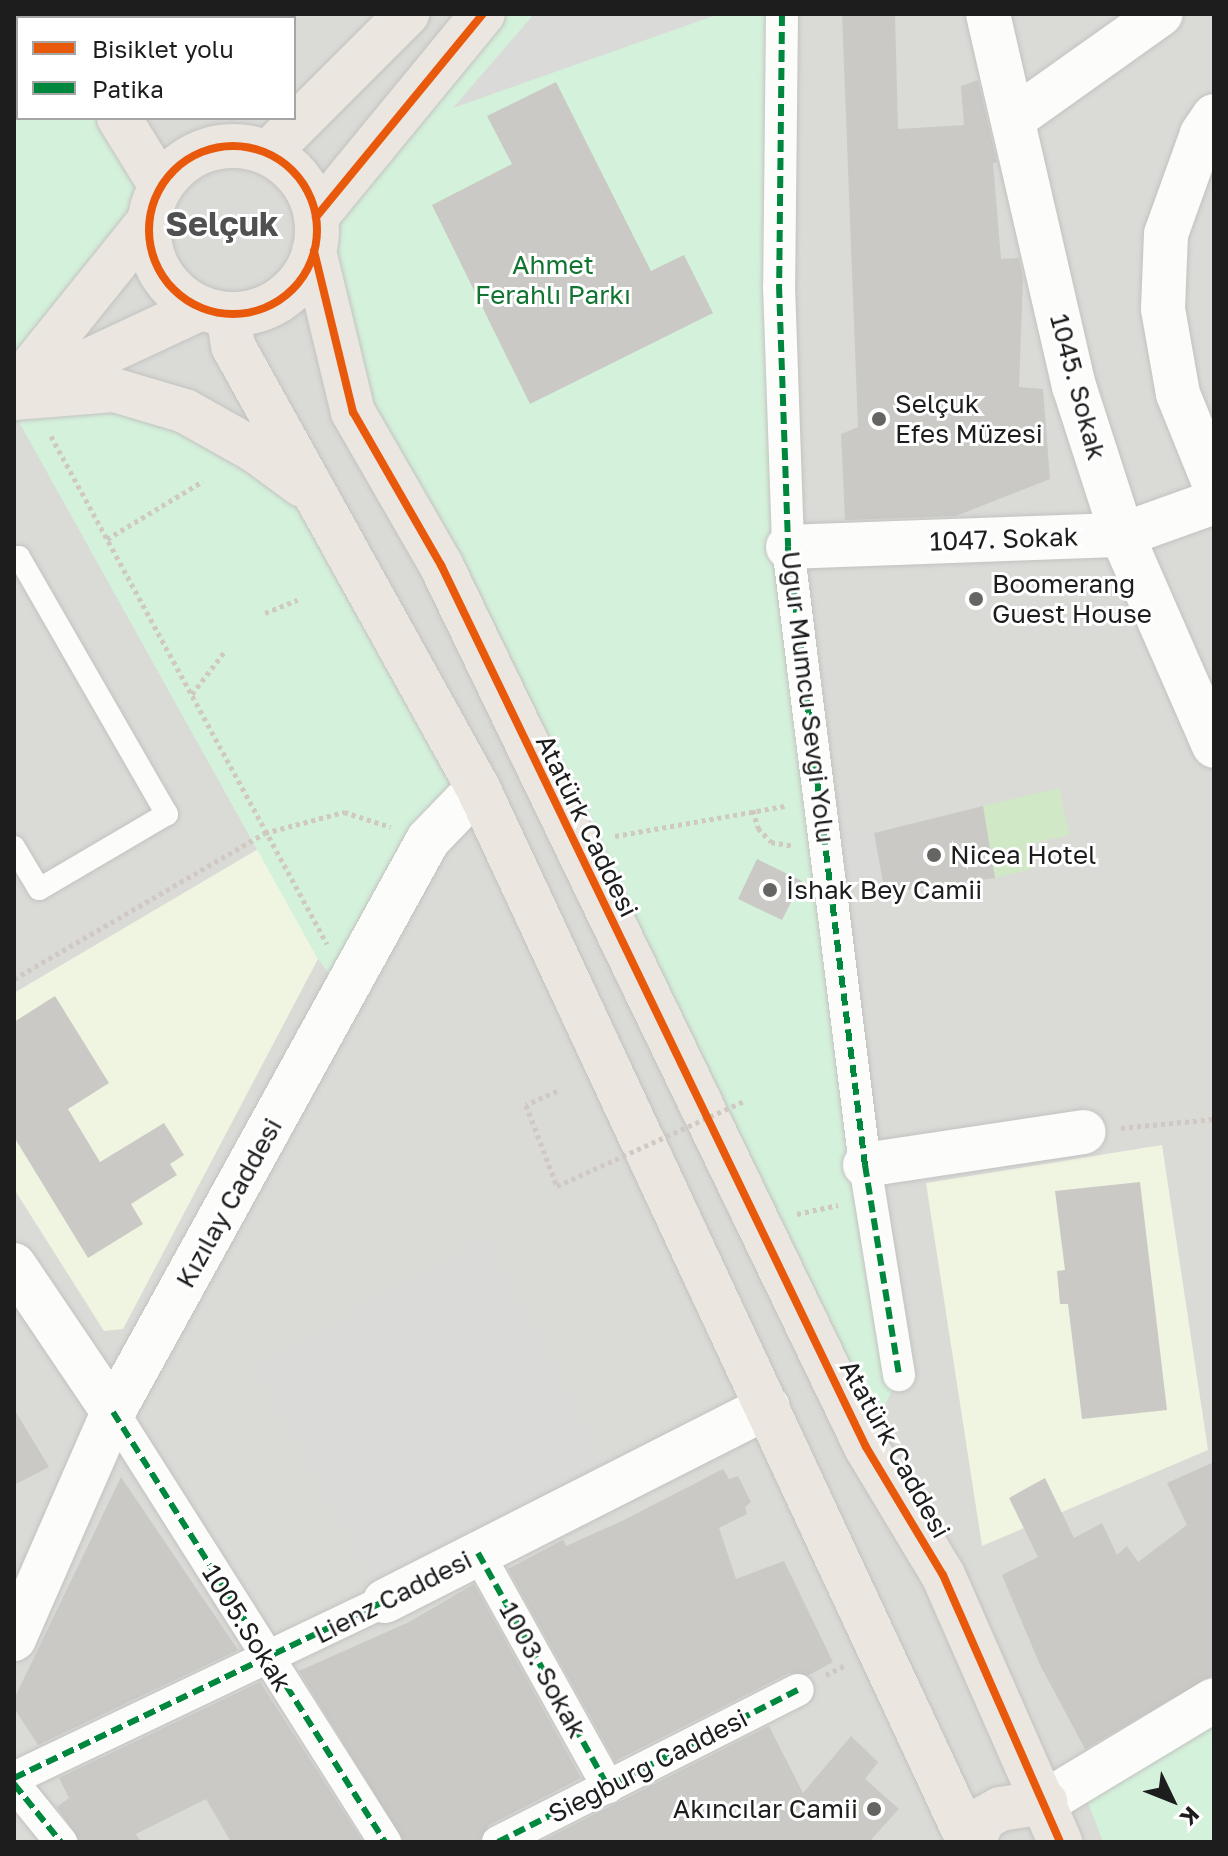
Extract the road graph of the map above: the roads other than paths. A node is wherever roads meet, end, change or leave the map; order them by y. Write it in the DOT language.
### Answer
graph roads {
  1 [pos="407,14"];
  2 [pos="483,14"];
  3 [pos="782,14"];
  4 [pos="988,14"];
  5 [pos="1161,14"];
  6 [pos="296,104"];
  7 [pos="1214,116"];
  8 [pos="1013,119"];
  9 [pos="120,120"];
  10 [pos="276,120"];
  11 [pos="251,140"];
  12 [pos="155,203"];
  13 [pos="315,234"];
  14 [pos="214,311"];
  15 [pos="14,389"];
  16 [pos="14,397"];
  17 [pos="1214,483"];
  18 [pos="317,496"];
  19 [pos="1214,502"];
  20 [pos="1122,535"];
  21 [pos="788,547"];
  22 [pos="16,555"];
  23 [pos="1214,746"];
  24 [pos="478,788"];
  25 [pos="14,847"];
  26 [pos="1084,1132"];
  27 [pos="868,1182"];
  28 [pos="14,1265"];
  29 [pos="899,1375"];
  30 [pos="768,1407"];
  31 [pos="113,1412"];
  32 [pos="478,1553"];
  33 [pos="385,1601"];
  34 [pos="14,1639"];
  35 [pos="266,1661"];
  36 [pos="798,1690"];
  37 [pos="1214,1700"];
  38 [pos="14,1778"];
  39 [pos="14,1784"];
  40 [pos="608,1787"];
  41 [pos="1053,1822"];
  42 [pos="61,1842"];
  43 [pos="385,1842"];
  44 [pos="498,1842"];
  45 [pos="970,1842"];
  1 -- 6 [label="highway"];
  2 -- 13 [label="highway"];
  3 -- 21 [label="street, Ugur Mumcu Sevgi Yolu"];
  4 -- 8 [label="street, 1045. Sokak"];
  5 -- 8 [label="street"];
  7 -- 17 [label="street"];
  8 -- 20 [label="street, 1045. Sokak"];
  9 -- 12 [label="highway"];
  10 -- 11 [label="highway"];
  11 -- 12 [label="highway"];
  11 -- 13 [label="highway"];
  12 -- 14 [label="highway"];
  12 -- 15 [label="highway"];
  13 -- 14 [label="highway"];
  13 -- 41 [label="highway, Atatürk Caddesi"];
  14 -- 16 [label="highway"];
  14 -- 18 [label="highway"];
  16 -- 18 [label="highway"];
  18 -- 24 [label="highway"];
  19 -- 20 [label="street, 1047. Sokak"];
  20 -- 21 [label="street, 1047. Sokak"];
  20 -- 23 [label="street, 1045. Sokak"];
  21 -- 27 [label="street, Ugur Mumcu Sevgi Yolu"];
  22 -- 25 [label="lane"];
  24 -- 30 [label="highway"];
  24 -- 31 [label="street, Kızılay Caddesi"];
  26 -- 27 [label="street"];
  27 -- 29 [label="street, Ugur Mumcu Sevgi Yolu"];
  28 -- 31 [label="street"];
  30 -- 32 [label="street, Lienz Caddesi"];
  30 -- 45 [label="highway"];
  31 -- 34 [label="street, Kızılay Caddesi"];
  31 -- 35 [label="street, 1005.Sokak"];
  32 -- 33 [label="street, Lienz Caddesi"];
  32 -- 40 [label="street, 1003. Sokak"];
  33 -- 35 [label="street, Lienz Caddesi"];
  35 -- 38 [label="street, Lienz Caddesi"];
  35 -- 43 [label="street, 1005.Sokak"];
  36 -- 40 [label="street, Siegburg Caddesi"];
  37 -- 41 [label="street"];
  39 -- 42 [label="street"];
  40 -- 44 [label="street, Siegburg Caddesi"];
  41 -- 45 [label="highway"];
}
